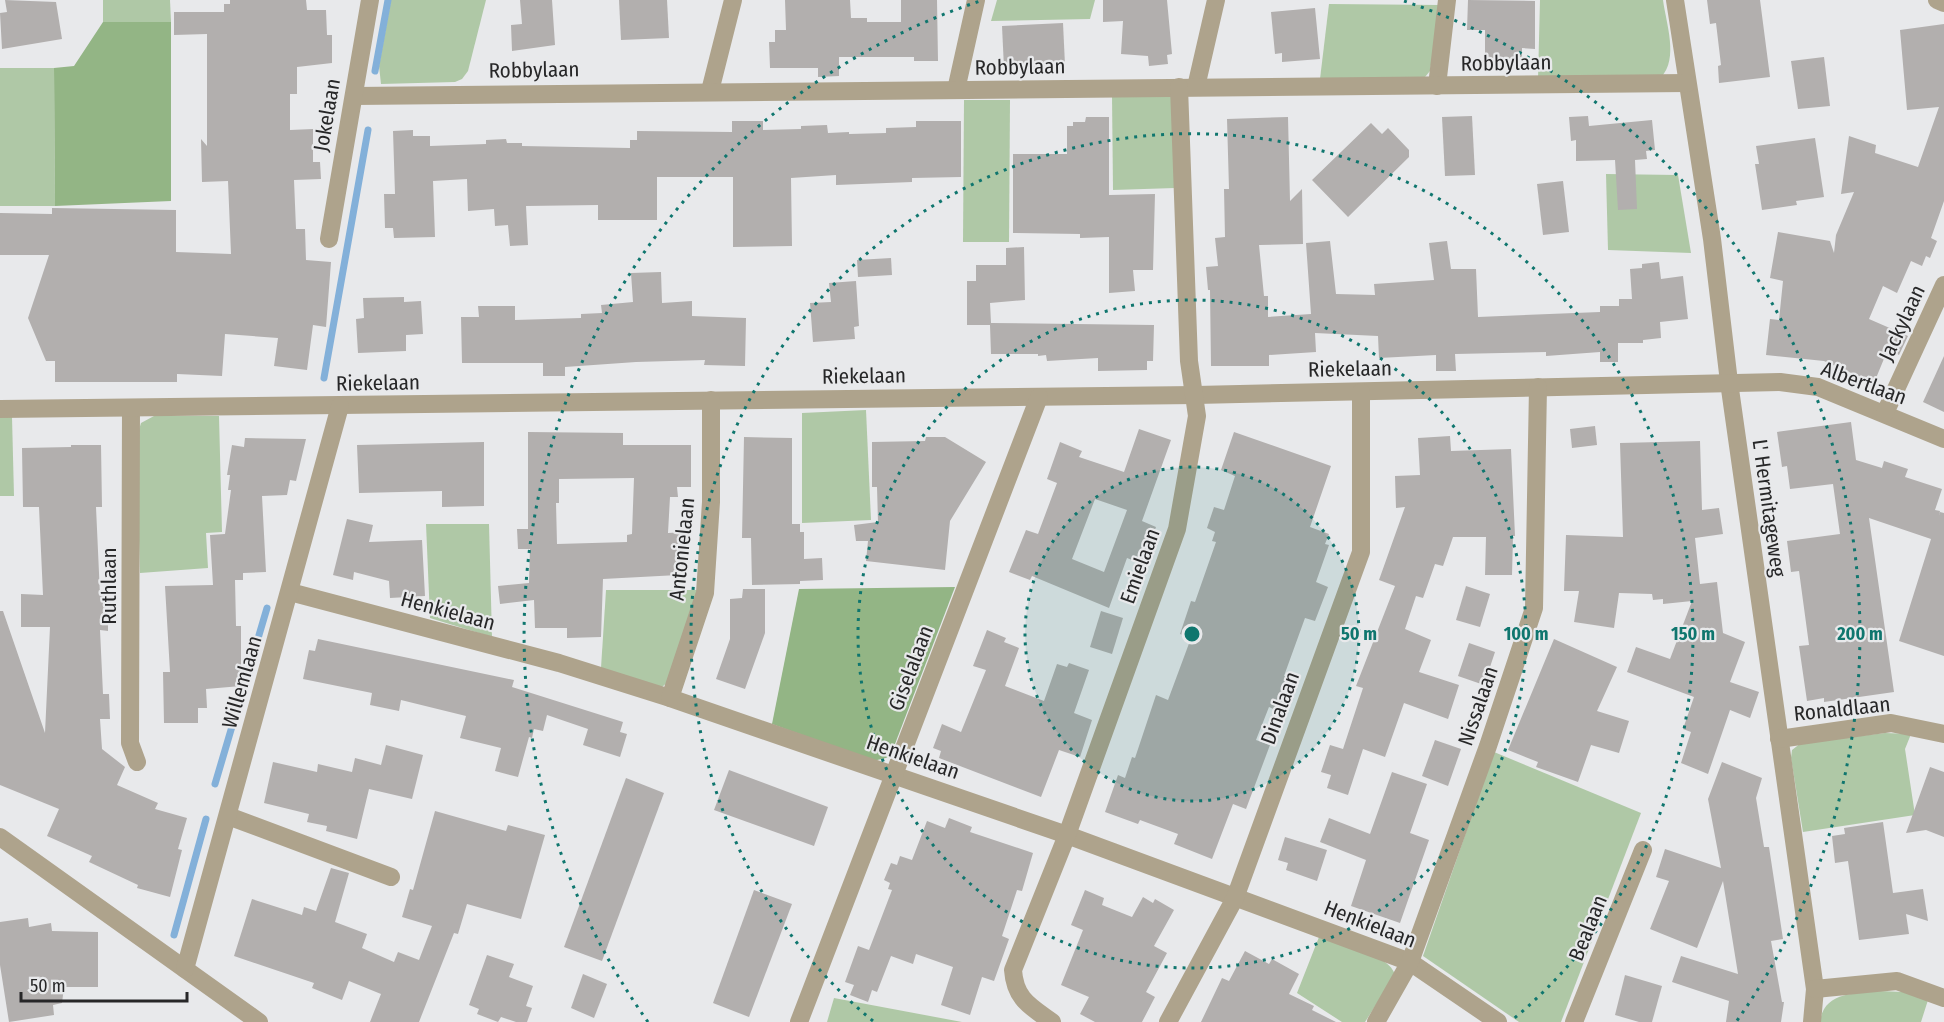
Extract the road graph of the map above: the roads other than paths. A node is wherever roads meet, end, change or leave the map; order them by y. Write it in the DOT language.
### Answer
graph roads {
  1 [pos="370,0"];
  2 [pos="733,0"];
  3 [pos="976,0"];
  4 [pos="1216,0"];
  5 [pos="1447,0"];
  6 [pos="1675,0"];
  7 [pos="1936,0"];
  8 [pos="1944,3"];
  9 [pos="1687,83"];
  10 [pos="1437,86"];
  11 [pos="1187,87"];
  12 [pos="956,90"];
  13 [pos="710,91"];
  14 [pos="354,96"];
  15 [pos="329,239"];
  16 [pos="1944,285"];
  17 [pos="1729,382"];
  18 [pos="1538,387"];
  19 [pos="1361,392"];
  20 [pos="1196,395"];
  21 [pos="1039,397"];
  22 [pos="711,400"];
  23 [pos="340,406"];
  24 [pos="131,408"];
  25 [pos="0,409"];
  26 [pos="1885,413"];
  27 [pos="1944,440"];
  28 [pos="290,592"];
  29 [pos="670,698"];
  30 [pos="1944,734"];
  31 [pos="1779,739"];
  32 [pos="137,762"];
  33 [pos="895,774"];
  34 [pos="228,816"];
  35 [pos="1067,835"];
  36 [pos="0,837"];
  37 [pos="1643,850"];
  38 [pos="391,877"];
  39 [pos="1235,898"];
  40 [pos="1410,962"];
  41 [pos="185,969"];
  42 [pos="1815,989"];
  43 [pos="1944,998"];
  44 [pos="259,1022"];
  45 [pos="799,1022"];
  46 [pos="1052,1022"];
  47 [pos="1168,1022"];
  48 [pos="1376,1022"];
  49 [pos="1498,1022"];
  50 [pos="1574,1022"];
  51 [pos="1812,1022"];
  1 -- 14 [label="street, Jokelaan"];
  2 -- 13 [label="street"];
  3 -- 12 [label="street"];
  4 -- 11 [label="street, Emielaan"];
  5 -- 10 [label="street"];
  6 -- 9 [label="street, L' Hermitageweg"];
  7 -- 8 [label="street"];
  9 -- 10 [label="street, Robbylaan"];
  9 -- 17 [label="street, L' Hermitageweg"];
  10 -- 11 [label="street, Robbylaan"];
  11 -- 12 [label="street, Robbylaan"];
  11 -- 20 [label="street, Emielaan"];
  12 -- 13 [label="street, Robbylaan"];
  13 -- 14 [label="street, Robbylaan"];
  14 -- 15 [label="street, Jokelaan"];
  16 -- 26 [label="street, Jackylaan"];
  17 -- 18 [label="street, Riekelaan"];
  17 -- 26 [label="street, Albertlaan"];
  17 -- 31 [label="street, L' Hermitageweg"];
  18 -- 19 [label="street, Riekelaan"];
  18 -- 40 [label="street, Nissalaan"];
  19 -- 20 [label="street, Riekelaan"];
  19 -- 39 [label="street, Dinalaan"];
  20 -- 21 [label="street, Riekelaan"];
  20 -- 35 [label="street, Emielaan"];
  21 -- 22 [label="street, Riekelaan"];
  21 -- 33 [label="street, Giselalaan"];
  22 -- 23 [label="street, Riekelaan"];
  22 -- 29 [label="street, Antonielaan"];
  23 -- 24 [label="street, Riekelaan"];
  23 -- 28 [label="street, Willemlaan"];
  24 -- 25 [label="street, Riekelaan"];
  24 -- 32 [label="street, Ruthlaan"];
  26 -- 27 [label="street, Albertlaan"];
  28 -- 29 [label="street, Henkielaan"];
  28 -- 34 [label="street, Willemlaan"];
  29 -- 33 [label="street, Henkielaan"];
  30 -- 31 [label="street, Ronaldlaan"];
  31 -- 42 [label="street, L' Hermitageweg"];
  33 -- 35 [label="street, Henkielaan"];
  33 -- 45 [label="street, Giselalaan"];
  34 -- 38 [label="street"];
  34 -- 41 [label="street, Willemlaan"];
  35 -- 39 [label="street, Henkielaan"];
  35 -- 46 [label="street, Emielaan"];
  36 -- 41 [label="street"];
  37 -- 50 [label="street, Bealaan"];
  39 -- 40 [label="street, Henkielaan"];
  39 -- 47 [label="street, Dinalaan"];
  40 -- 48 [label="street, Nissalaan"];
  40 -- 49 [label="street, Henkielaan"];
  41 -- 44 [label="street"];
  42 -- 43 [label="street"];
  42 -- 51 [label="street, L' Hermitageweg"];
}
